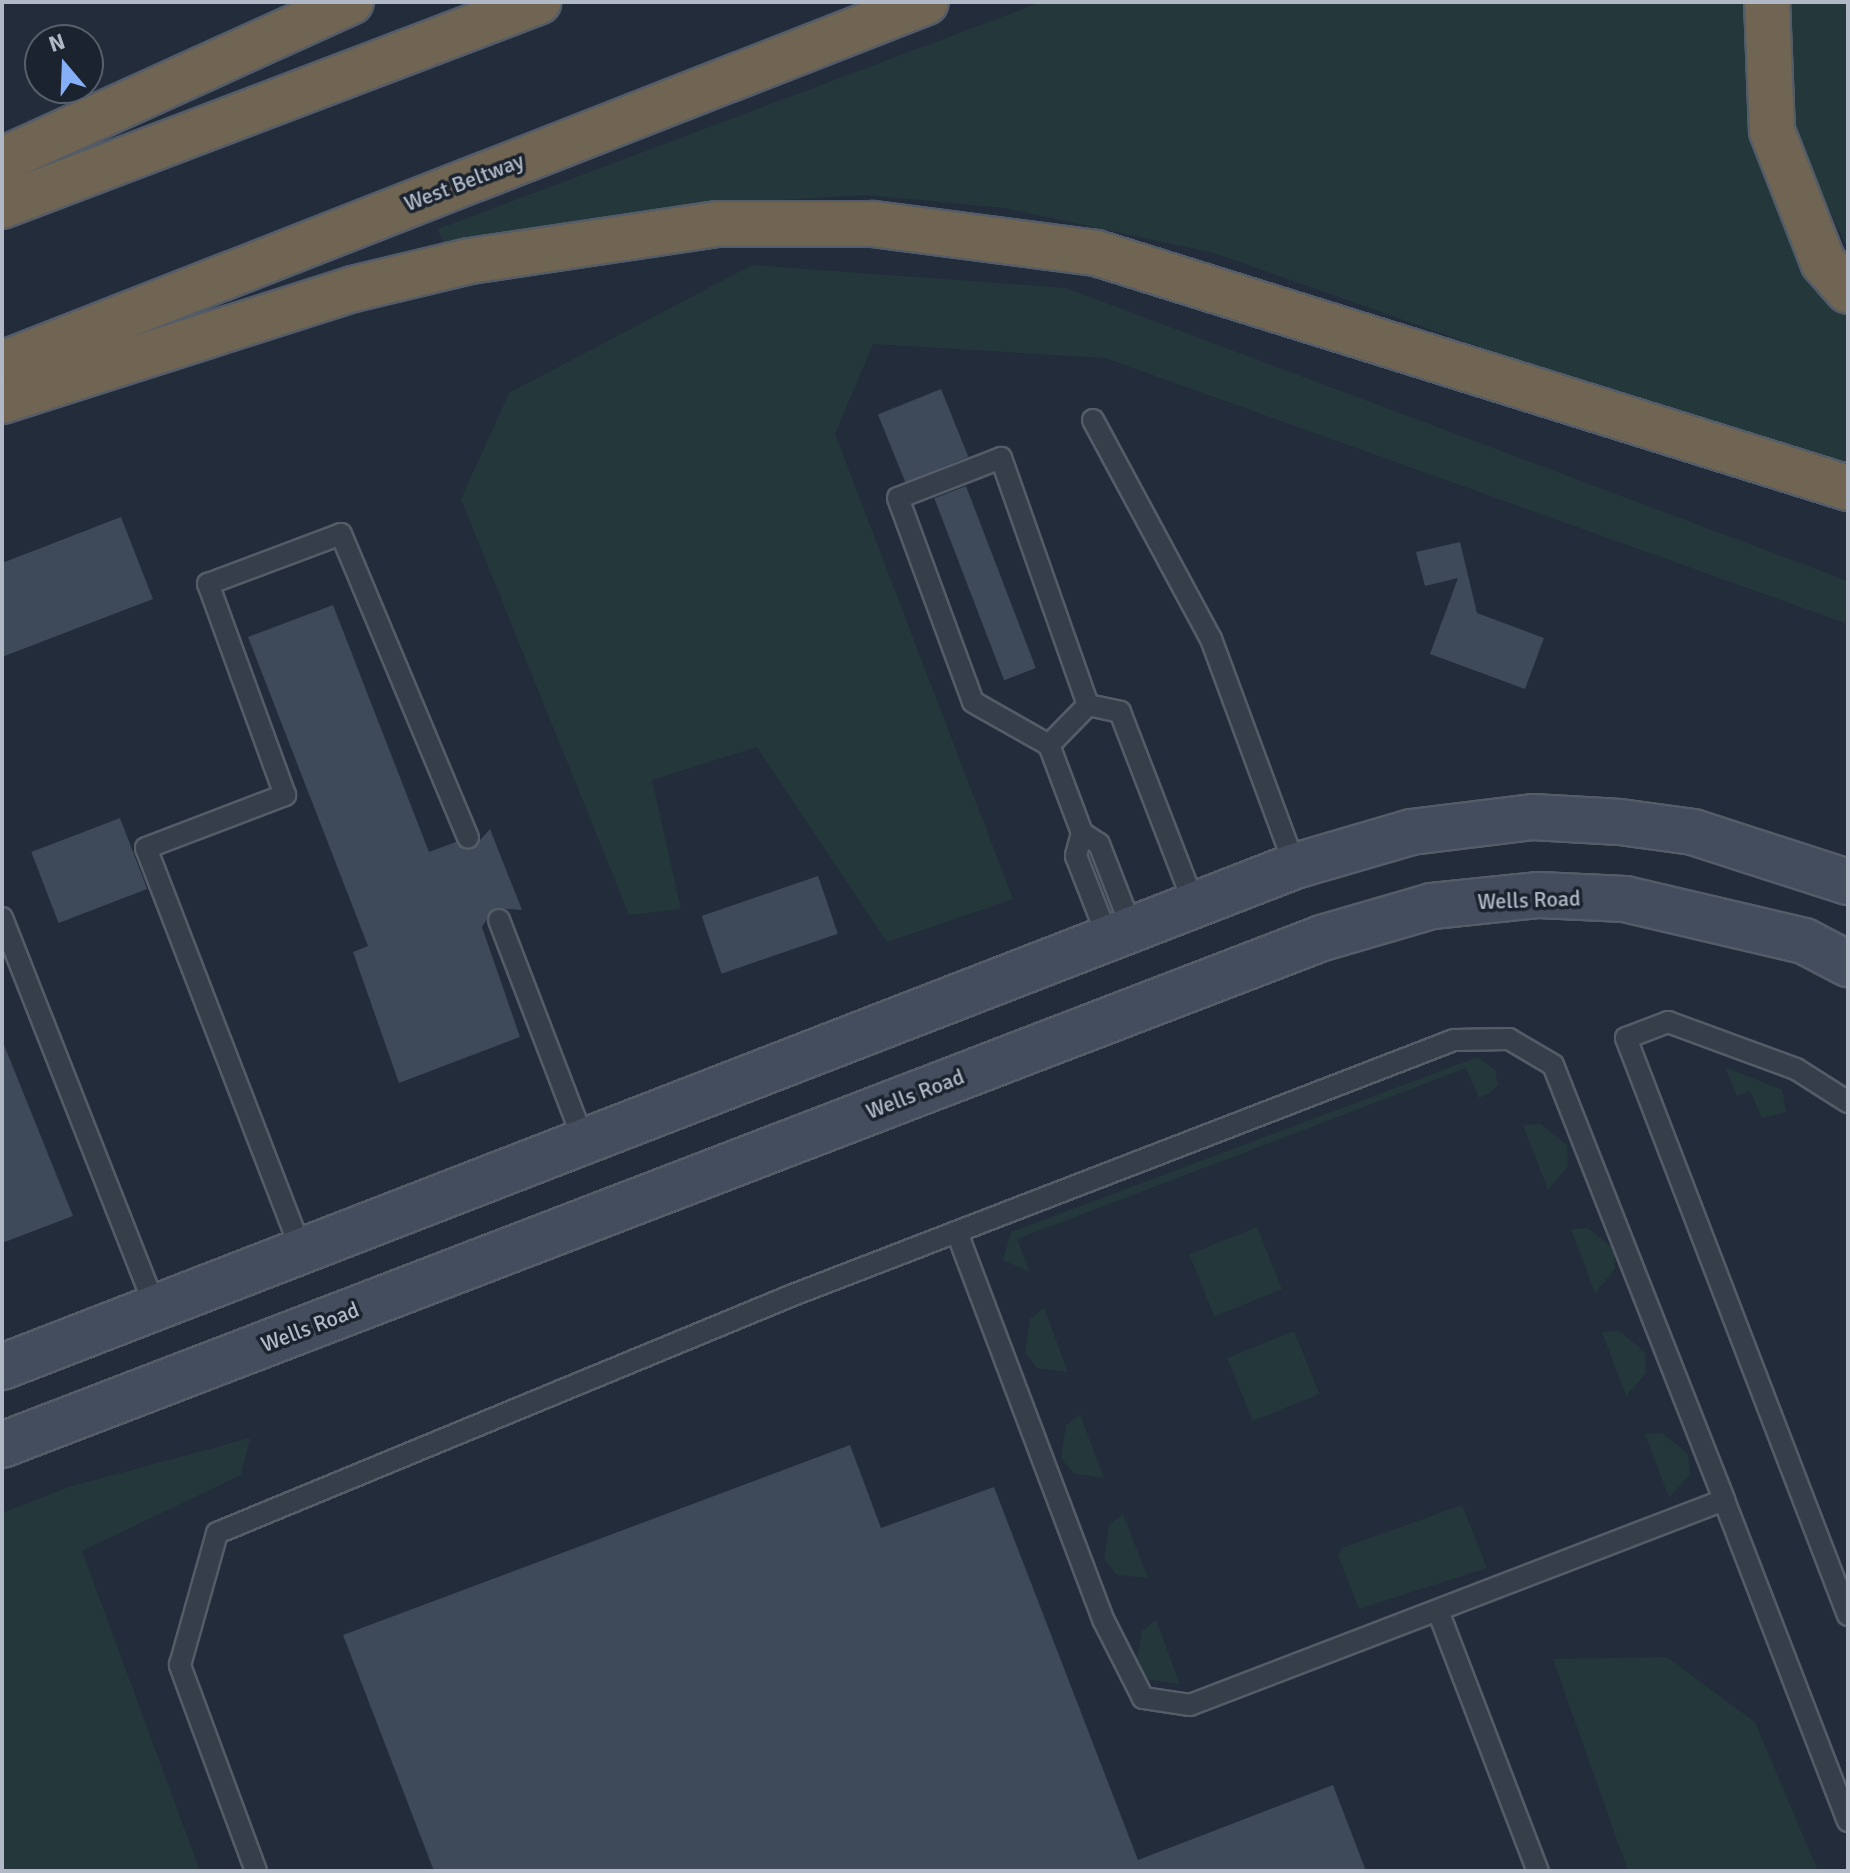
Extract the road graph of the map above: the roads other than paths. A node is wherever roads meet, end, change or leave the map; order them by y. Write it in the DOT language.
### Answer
graph roads {
  1 [pos="351,2"];
  2 [pos="538,2"];
  3 [pos="926,2"];
  4 [pos="1767,2"];
  5 [pos="2,160"];
  6 [pos="2,206"];
  7 [pos="1848,291"];
  8 [pos="2,364"];
  9 [pos="2,401"];
  10 [pos="1093,420"];
  11 [pos="1848,488"];
  12 [pos="1088,705"];
  13 [pos="1049,745"];
  14 [pos="468,837"];
  15 [pos="1295,866"];
  16 [pos="1848,882"];
  17 [pos="1194,904"];
  18 [pos="2,918"];
  19 [pos="499,920"];
  20 [pos="1120,934"];
  21 [pos="1848,964"];
  22 [pos="1848,1102"];
  23 [pos="584,1142"];
  24 [pos="957,1233"];
  25 [pos="302,1252"];
  26 [pos="156,1308"];
  27 [pos="2,1367"];
  28 [pos="2,1445"];
  29 [pos="1724,1500"];
  30 [pos="1438,1611"];
  31 [pos="1848,1615"];
  32 [pos="1848,1821"];
  33 [pos="256,1871"];
  34 [pos="1538,1871"];
  1 -- 5 [label="highway"];
  2 -- 6 [label="highway"];
  3 -- 8 [label="highway, West Beltway"];
  4 -- 7 [label="highway"];
  9 -- 11 [label="highway"];
  10 -- 15 [label="lane"];
  12 -- 13 [label="lane"];
  12 -- 13 [label="lane"];
  12 -- 17 [label="lane"];
  13 -- 20 [label="lane"];
  14 -- 25 [label="lane"];
  15 -- 16 [label="main road"];
  15 -- 17 [label="main road"];
  17 -- 20 [label="main road"];
  18 -- 26 [label="lane"];
  19 -- 23 [label="lane"];
  20 -- 23 [label="main road"];
  21 -- 28 [label="main road, Wells Road"];
  22 -- 31 [label="lane"];
  23 -- 25 [label="main road"];
  24 -- 29 [label="lane"];
  24 -- 30 [label="lane"];
  24 -- 33 [label="lane"];
  25 -- 26 [label="main road"];
  26 -- 27 [label="main road"];
  29 -- 30 [label="lane"];
  29 -- 32 [label="lane"];
  30 -- 34 [label="lane"];
}
